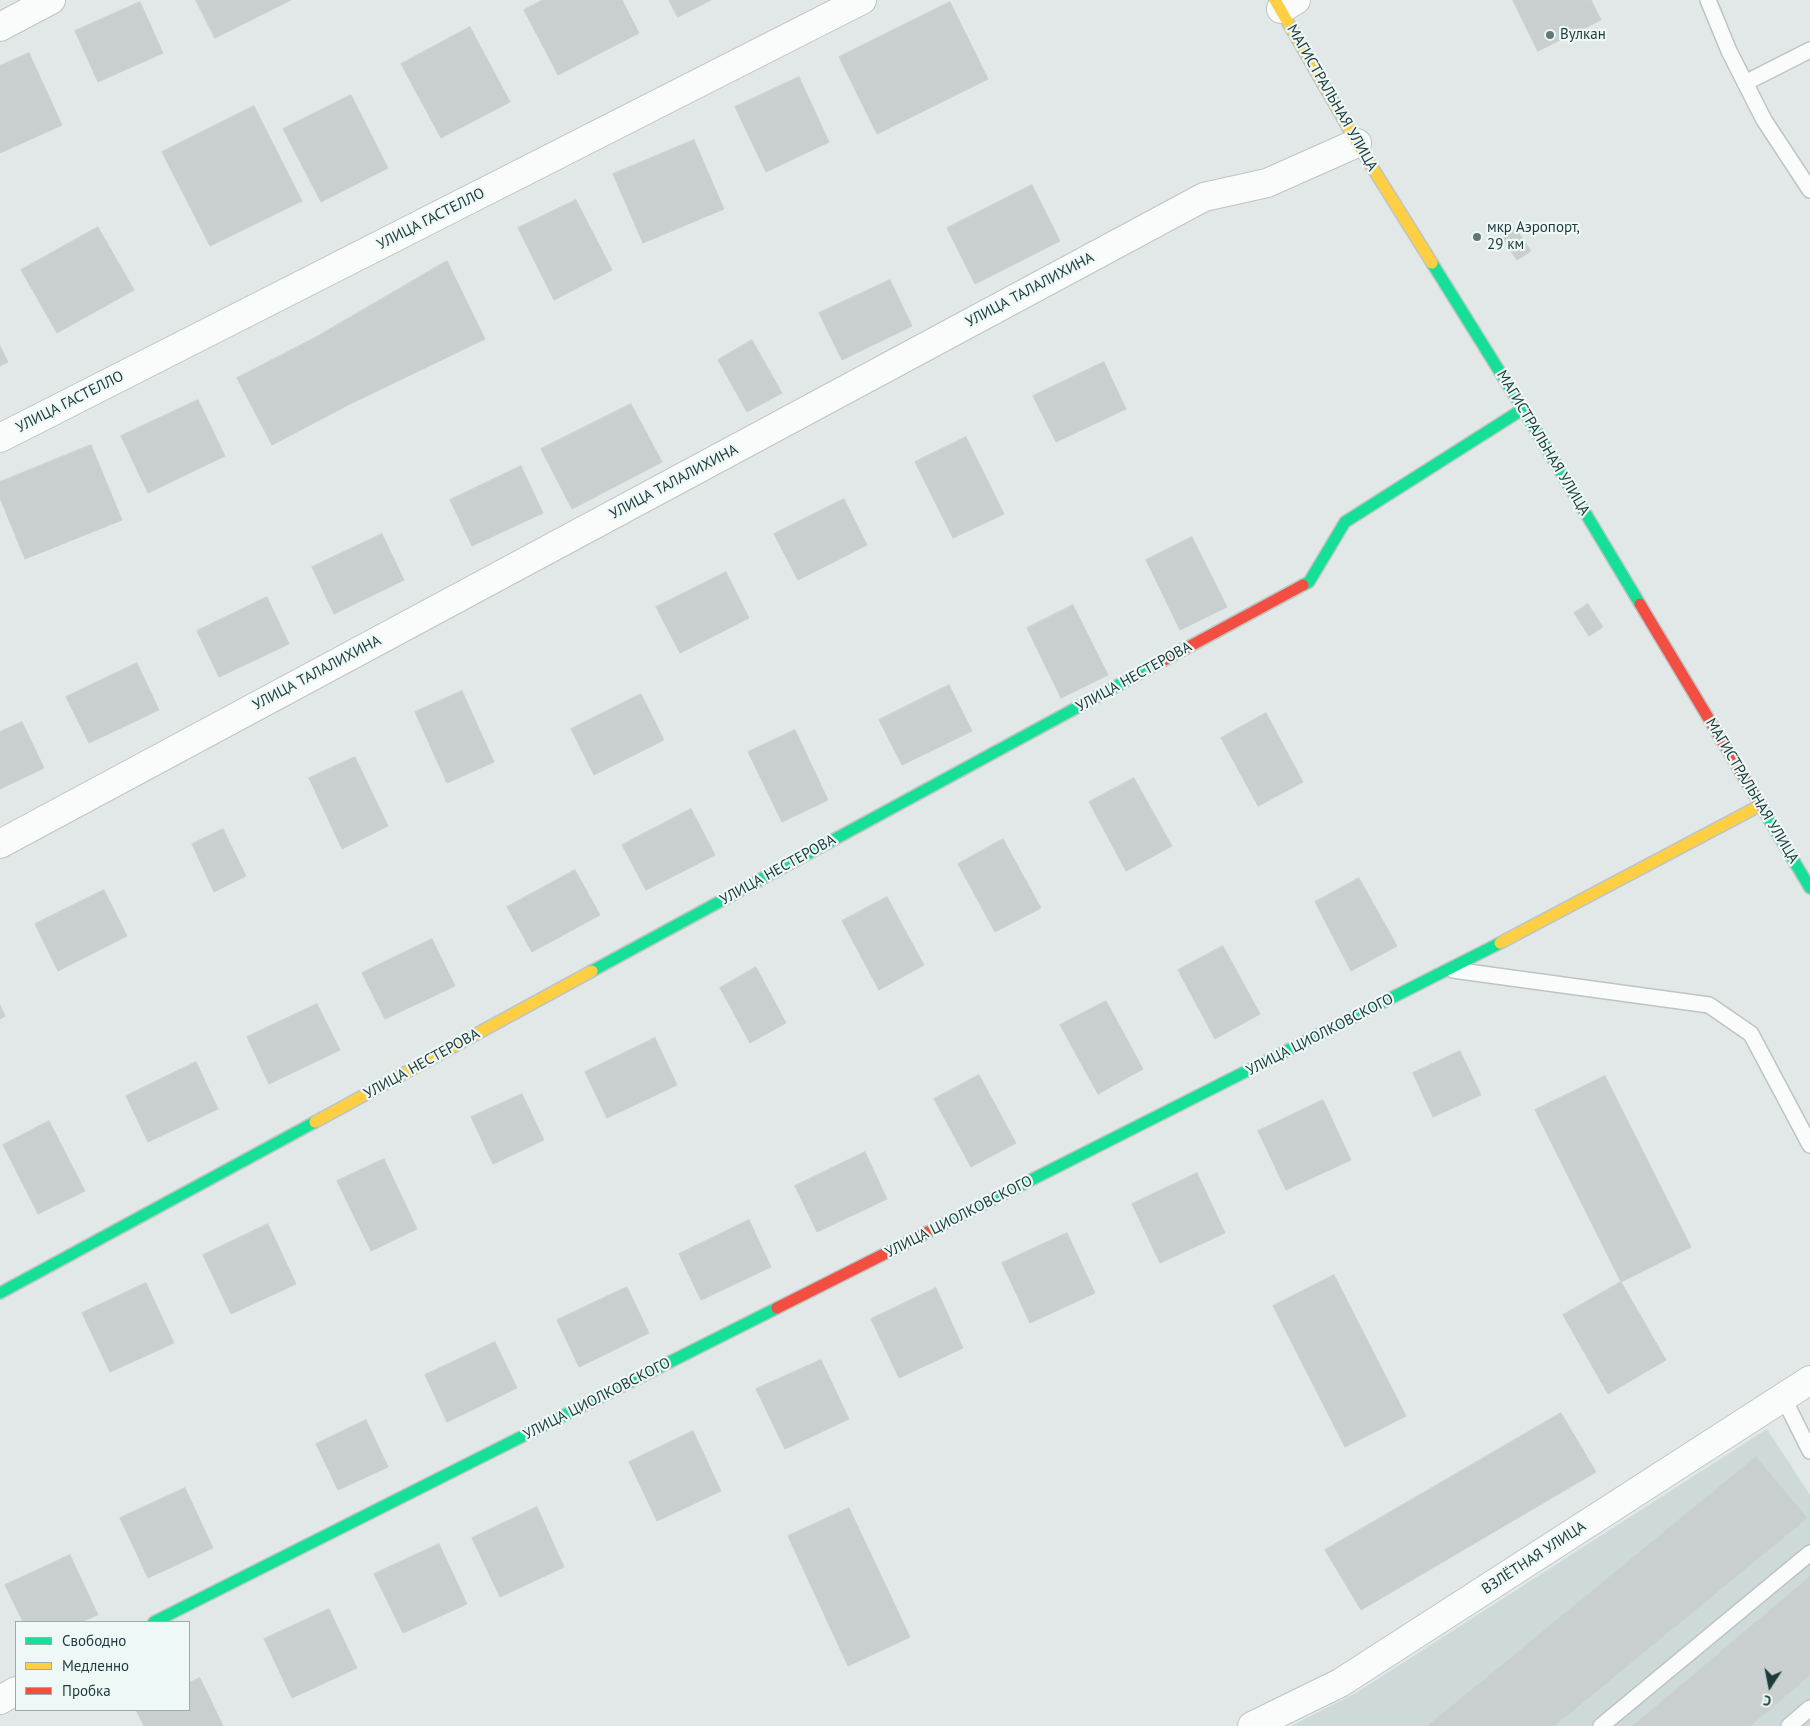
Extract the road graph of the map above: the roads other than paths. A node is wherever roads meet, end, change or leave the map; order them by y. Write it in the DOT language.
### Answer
graph roads {
  1 [pos="51,0"];
  2 [pos="862,0"];
  3 [pos="1708,0"];
  4 [pos="1284,3"];
  5 [pos="0,26"];
  6 [pos="1810,50"];
  7 [pos="1745,83"];
  8 [pos="1357,143"];
  9 [pos="1810,190"];
  10 [pos="1523,409"];
  11 [pos="0,438"];
  12 [pos="1761,805"];
  13 [pos="0,844"];
  14 [pos="1810,888"];
  15 [pos="1449,970"];
  16 [pos="1810,1145"];
  17 [pos="0,1293"];
  18 [pos="1810,1380"];
  19 [pos="1783,1397"];
  20 [pos="1810,1451"];
  21 [pos="1810,1553"];
  22 [pos="156,1621"];
  23 [pos="15,1692"];
  24 [pos="0,1700"];
  25 [pos="1810,1708"];
  26 [pos="1252,1726"];
  27 [pos="1602,1726"];
  28 [pos="1789,1726"];
  1 -- 5 [label="street"];
  2 -- 11 [label="street, УЛИЦА ГАСТЕЛЛО"];
  3 -- 7 [label="lane"];
  4 -- 8 [label="street, МАГИСТРАЛЬНАЯ УЛИЦА"];
  6 -- 7 [label="lane"];
  7 -- 9 [label="lane"];
  8 -- 10 [label="street, МАГИСТРАЛЬНАЯ УЛИЦА"];
  8 -- 13 [label="street, УЛИЦА ТАЛАЛИХИНА"];
  10 -- 12 [label="street, МАГИСТРАЛЬНАЯ УЛИЦА"];
  10 -- 17 [label="street, УЛИЦА НЕСТЕРОВА"];
  12 -- 14 [label="street, МАГИСТРАЛЬНАЯ УЛИЦА"];
  12 -- 15 [label="street, УЛИЦА ЦИОЛКОВСКОГО"];
  15 -- 16 [label="lane"];
  15 -- 22 [label="street, УЛИЦА ЦИОЛКОВСКОГО"];
  18 -- 19 [label="street, ВЗЛЁТНАЯ УЛИЦА"];
  19 -- 20 [label="lane"];
  19 -- 26 [label="street, ВЗЛЁТНАЯ УЛИЦА"];
  21 -- 27 [label="lane"];
  23 -- 24 [label="street"];
  25 -- 28 [label="lane"];
}
